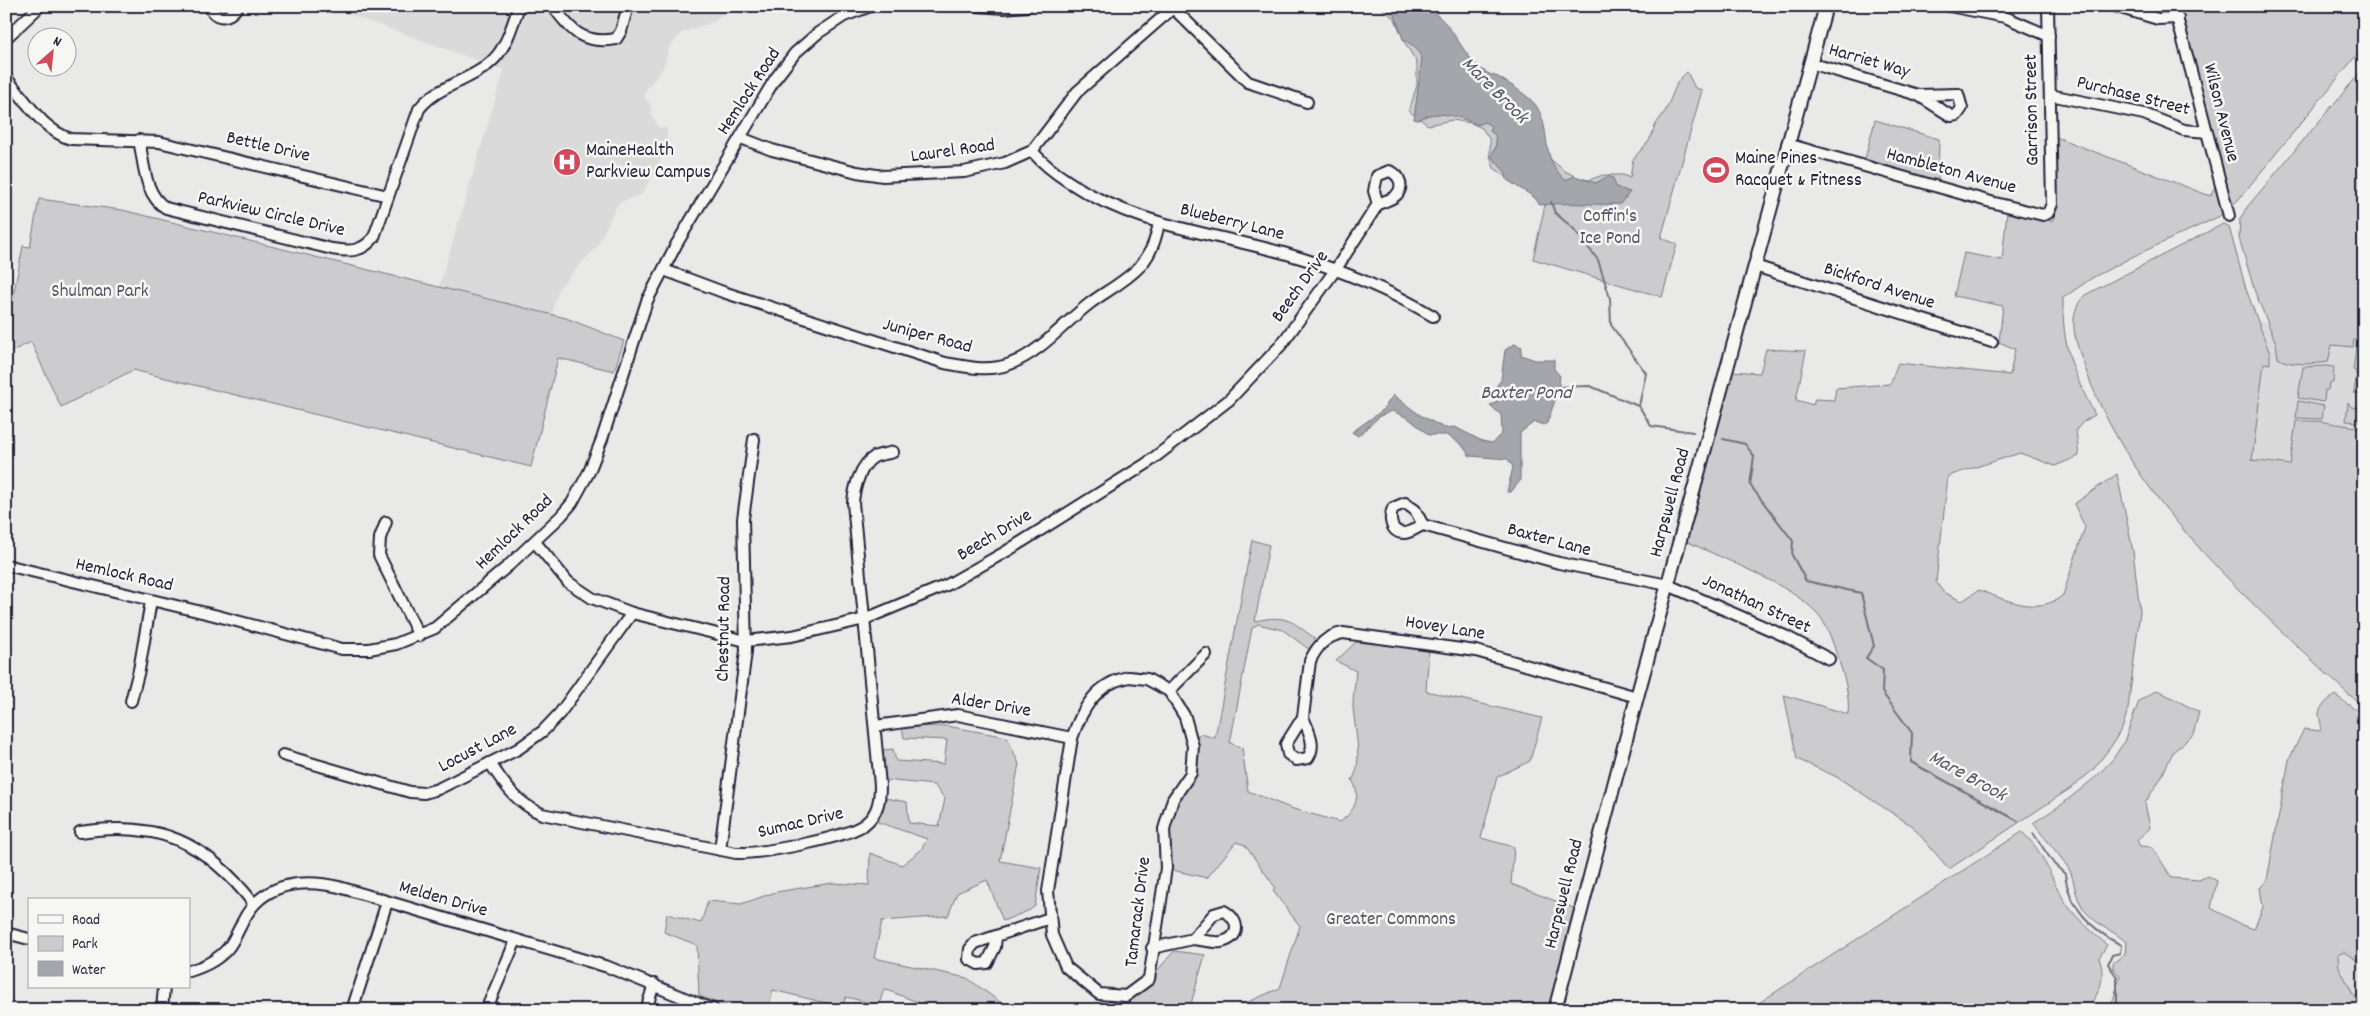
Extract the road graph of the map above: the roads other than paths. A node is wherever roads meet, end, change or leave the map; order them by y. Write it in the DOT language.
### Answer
graph roads {
  1 [pos="40,6"];
  2 [pos="209,6"];
  3 [pos="238,6"];
  4 [pos="519,6"];
  5 [pos="553,6"];
  6 [pos="628,6"];
  7 [pos="871,6"];
  8 [pos="978,6"];
  9 [pos="1027,6"];
  10 [pos="1826,6"];
  11 [pos="1949,6"];
  12 [pos="2048,6"];
  13 [pos="2114,6"];
  14 [pos="2174,6"];
  15 [pos="1172,7"];
  16 [pos="2178,18"];
  17 [pos="2049,36"];
  18 [pos="6,38"];
  19 [pos="1810,64"];
  20 [pos="6,78"];
  21 [pos="1918,94"];
  22 [pos="2050,95"];
  23 [pos="1307,102"];
  24 [pos="2207,132"];
  25 [pos="741,138"];
  26 [pos="139,140"];
  27 [pos="1787,144"];
  28 [pos="1032,151"];
  29 [pos="388,196"];
  30 [pos="1378,204"];
  31 [pos="2048,214"];
  32 [pos="2229,216"];
  33 [pos="1159,223"];
  34 [pos="1755,266"];
  35 [pos="1336,269"];
  36 [pos="664,270"];
  37 [pos="1433,316"];
  38 [pos="1992,342"];
  39 [pos="754,439"];
  40 [pos="894,452"];
  41 [pos="386,522"];
  42 [pos="1423,525"];
  43 [pos="535,542"];
  44 [pos="6,565"];
  45 [pos="1668,585"];
  46 [pos="151,601"];
  47 [pos="632,612"];
  48 [pos="864,619"];
  49 [pos="419,636"];
  50 [pos="746,640"];
  51 [pos="1206,654"];
  52 [pos="1829,659"];
  53 [pos="1169,691"];
  54 [pos="1637,697"];
  55 [pos="131,701"];
  56 [pos="1303,717"];
  57 [pos="874,726"];
  58 [pos="1072,738"];
  59 [pos="284,755"];
  60 [pos="490,763"];
  61 [pos="80,832"];
  62 [pos="720,850"];
  63 [pos="387,902"];
  64 [pos="254,904"];
  65 [pos="1050,918"];
  66 [pos="6,933"];
  67 [pos="996,937"];
  68 [pos="28,939"];
  69 [pos="1193,939"];
  70 [pos="516,940"];
  71 [pos="1152,948"];
  72 [pos="190,971"];
  73 [pos="654,984"];
  74 [pos="164,988"];
  75 [pos="162,1010"];
  76 [pos="352,1010"];
  77 [pos="486,1010"];
  78 [pos="646,1010"];
  79 [pos="714,1010"];
  80 [pos="1555,1010"];
  1 -- 18 [label="street"];
  2 -- 3 [label="street"];
  4 -- 29 [label="street, Parkview Circle Drive"];
  5 -- 6 [label="street"];
  7 -- 25 [label="street, Hemlock Road"];
  8 -- 9 [label="street"];
  10 -- 19 [label="main road, Harpswell Road"];
  11 -- 17 [label="street"];
  12 -- 17 [label="street, Garrison Street"];
  13 -- 16 [label="street"];
  14 -- 16 [label="street, Wilson Avenue"];
  15 -- 23 [label="street"];
  15 -- 28 [label="street, Laurel Road"];
  16 -- 24 [label="street, Wilson Avenue"];
  17 -- 22 [label="street, Garrison Street"];
  19 -- 21 [label="street, Harriet Way"];
  19 -- 27 [label="main road, Harpswell Road"];
  20 -- 26 [label="street"];
  22 -- 24 [label="street, Purchase Street"];
  22 -- 31 [label="street, Garrison Street"];
  24 -- 32 [label="street, Wilson Avenue"];
  25 -- 28 [label="street, Laurel Road"];
  25 -- 36 [label="street, Hemlock Road"];
  26 -- 29 [label="street, Bettle Drive"];
  26 -- 29 [label="street, Parkview Circle Drive"];
  27 -- 31 [label="street, Hambleton Avenue"];
  27 -- 34 [label="main road, Harpswell Road"];
  28 -- 33 [label="street, Blueberry Lane"];
  30 -- 35 [label="street, Beech Drive"];
  33 -- 35 [label="street, Blueberry Lane"];
  33 -- 36 [label="street, Juniper Road"];
  34 -- 38 [label="street, Bickford Avenue"];
  34 -- 45 [label="main road, Harpswell Road"];
  35 -- 37 [label="street, Blueberry Lane"];
  35 -- 48 [label="street, Beech Drive"];
  36 -- 43 [label="street, Hemlock Road"];
  39 -- 50 [label="street, Chestnut Road"];
  40 -- 48 [label="street, Sumac Drive"];
  41 -- 49 [label="street"];
  42 -- 45 [label="street, Baxter Lane"];
  43 -- 47 [label="street, Beech Drive"];
  43 -- 49 [label="street, Hemlock Road"];
  44 -- 46 [label="street, Hemlock Road"];
  45 -- 52 [label="street, Jonathan Street"];
  45 -- 54 [label="main road, Harpswell Road"];
  46 -- 49 [label="street, Hemlock Road"];
  46 -- 55 [label="street"];
  47 -- 50 [label="street, Beech Drive"];
  47 -- 60 [label="street, Locust Lane"];
  48 -- 50 [label="street, Beech Drive"];
  48 -- 57 [label="street, Sumac Drive"];
  50 -- 62 [label="street, Chestnut Road"];
  51 -- 53 [label="street"];
  53 -- 58 [label="street, Tamarack Drive"];
  53 -- 71 [label="street, Tamarack Drive"];
  54 -- 56 [label="street, Hovey Lane"];
  54 -- 80 [label="main road, Harpswell Road"];
  57 -- 58 [label="street, Alder Drive"];
  57 -- 62 [label="street, Sumac Drive"];
  58 -- 65 [label="street, Tamarack Drive"];
  59 -- 60 [label="street, Locust Lane"];
  60 -- 62 [label="street, Sumac Drive"];
  61 -- 64 [label="street"];
  63 -- 64 [label="street, Melden Drive"];
  63 -- 70 [label="street, Melden Drive"];
  63 -- 76 [label="street"];
  64 -- 72 [label="street, Melden Drive"];
  65 -- 67 [label="street"];
  65 -- 71 [label="street, Tamarack Drive"];
  66 -- 68 [label="street"];
  69 -- 71 [label="street"];
  70 -- 73 [label="street, Melden Drive"];
  70 -- 77 [label="street"];
  73 -- 78 [label="street"];
  73 -- 79 [label="street, Melden Drive"];
  74 -- 75 [label="street"];
}
